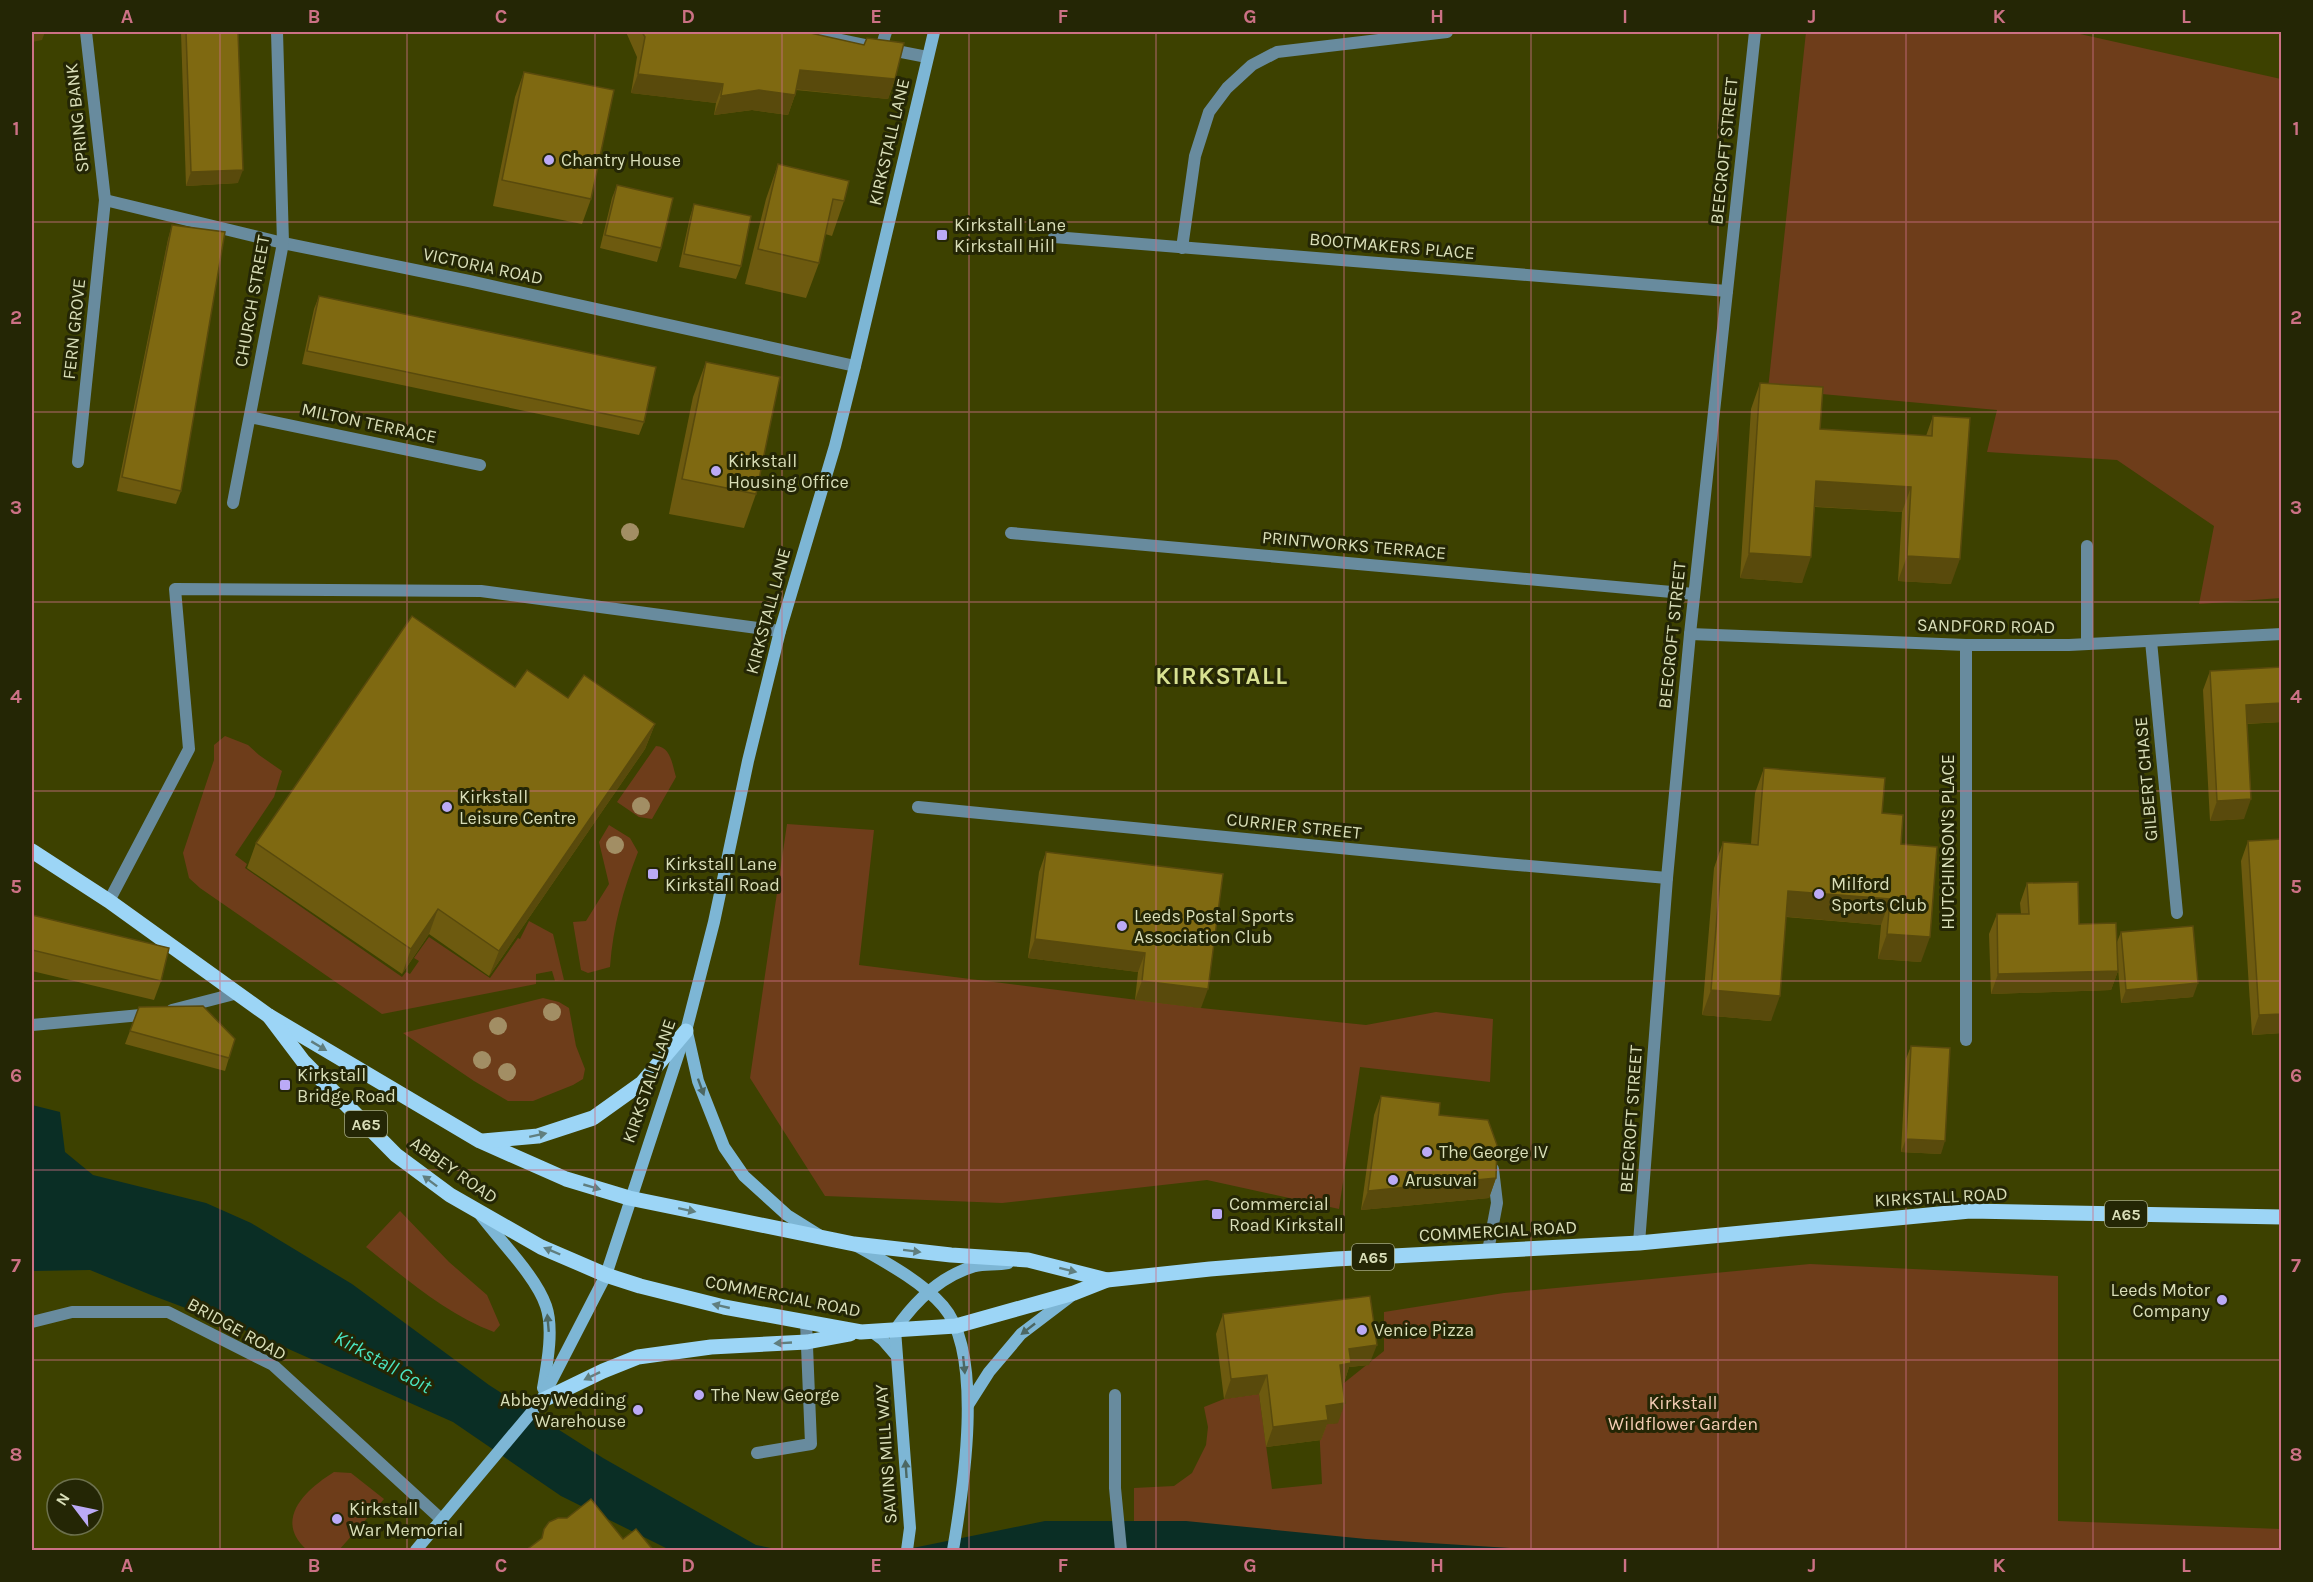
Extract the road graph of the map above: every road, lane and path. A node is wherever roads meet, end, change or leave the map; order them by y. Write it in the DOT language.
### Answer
graph roads {
  1 [pos="86,32"];
  2 [pos="277,32"];
  3 [pos="803,32"];
  4 [pos="886,32"];
  5 [pos="934,32"];
  6 [pos="1447,32"];
  7 [pos="1755,32"];
  8 [pos="882,48"];
  9 [pos="927,57"];
  10 [pos="105,200"];
  11 [pos="1054,237"];
  12 [pos="283,243"];
  13 [pos="1182,248"];
  14 [pos="1727,291"];
  15 [pos="855,366"];
  16 [pos="250,417"];
  17 [pos="78,462"];
  18 [pos="480,465"];
  19 [pos="233,503"];
  20 [pos="1011,533"];
  21 [pos="2087,546"];
  22 [pos="1694,594"];
  23 [pos="780,631"];
  24 [pos="1690,634"];
  25 [pos="2282,634"];
  26 [pos="2151,641"];
  27 [pos="2087,644"];
  28 [pos="1966,645"];
  29 [pos="918,807"];
  30 [pos="32,851"];
  31 [pos="1667,878"];
  32 [pos="109,901"];
  33 [pos="2177,913"];
  34 [pos="238,993"];
  35 [pos="269,1016"];
  36 [pos="32,1025"];
  37 [pos="686,1030"];
  38 [pos="1966,1040"];
  39 [pos="480,1141"];
  40 [pos="1491,1151"];
  41 [pos="629,1198"];
  42 [pos="479,1213"];
  43 [pos="2282,1217"];
  44 [pos="824,1238"];
  45 [pos="1639,1243"];
  46 [pos="854,1244"];
  47 [pos="1488,1251"];
  48 [pos="1028,1260"];
  49 [pos="606,1275"];
  50 [pos="1107,1280"];
  51 [pos="627,1282"];
  52 [pos="926,1292"];
  53 [pos="1074,1293"];
  54 [pos="32,1322"];
  55 [pos="806,1322"];
  56 [pos="956,1326"];
  57 [pos="895,1330"];
  58 [pos="866,1331"];
  59 [pos="807,1341"];
  60 [pos="896,1355"];
  61 [pos="1115,1395"];
  62 [pos="541,1401"];
  63 [pos="968,1405"];
  64 [pos="756,1453"];
  65 [pos="442,1520"];
  66 [pos="416,1551"];
  67 [pos="907,1551"];
  68 [pos="953,1551"];
  69 [pos="1121,1551"];
  1 -- 10 [label="street, SPRING BANK"];
  2 -- 12 [label="street, CHURCH STREET"];
  3 -- 8 [label="street"];
  4 -- 8 [label="street"];
  5 -- 9 [label="main road, KIRKSTALL LANE"];
  6 -- 13 [label="street"];
  7 -- 14 [label="street, BEECROFT STREET"];
  8 -- 9 [label="street"];
  9 -- 15 [label="main road, KIRKSTALL LANE"];
  10 -- 12 [label="street, VICTORIA ROAD"];
  10 -- 17 [label="street, FERN GROVE"];
  11 -- 13 [label="street, BOOTMAKERS PLACE"];
  12 -- 15 [label="street, VICTORIA ROAD"];
  12 -- 16 [label="street, CHURCH STREET"];
  13 -- 14 [label="street, BOOTMAKERS PLACE"];
  14 -- 22 [label="street, BEECROFT STREET"];
  15 -- 23 [label="main road, KIRKSTALL LANE"];
  16 -- 18 [label="street, MILTON TERRACE"];
  16 -- 19 [label="street, CHURCH STREET"];
  20 -- 22 [label="street, PRINTWORKS TERRACE"];
  21 -- 27 [label="street"];
  22 -- 24 [label="street, BEECROFT STREET"];
  23 -- 32 [label="street"];
  23 -- 37 [label="main road, KIRKSTALL LANE"];
  24 -- 28 [label="street, SANDFORD ROAD"];
  24 -- 31 [label="street, BEECROFT STREET"];
  25 -- 26 [label="street, SANDFORD ROAD"];
  26 -- 27 [label="street, SANDFORD ROAD"];
  26 -- 33 [label="street, GILBERT CHASE"];
  27 -- 28 [label="street, SANDFORD ROAD"];
  28 -- 38 [label="street, HUTCHINSON'S PLACE"];
  29 -- 31 [label="street, CURRIER STREET"];
  30 -- 32 [label="main road, ABBEY ROAD / A65"];
  31 -- 45 [label="street, BEECROFT STREET"];
  32 -- 34 [label="main road, ABBEY ROAD / A65"];
  34 -- 35 [label="main road, ABBEY ROAD / A65"];
  34 -- 36 [label="street"];
  35 -- 39 [label="main road, ABBEY ROAD / A65, one-way"];
  42 -- 35 [label="main road, ABBEY ROAD / A65, one-way"];
  39 -- 37 [label="main road, one-way"];
  37 -- 41 [label="main road, KIRKSTALL LANE"];
  37 -- 44 [label="main road, one-way"];
  39 -- 41 [label="main road, ABBEY ROAD / A65, one-way"];
  40 -- 47 [label="street"];
  41 -- 44 [label="main road, COMMERCIAL ROAD / A65, one-way"];
  41 -- 49 [label="main road, KIRKSTALL LANE"];
  49 -- 42 [label="main road, ABBEY ROAD / A65, one-way"];
  62 -- 42 [label="main road, one-way"];
  43 -- 45 [label="main road, KIRKSTALL ROAD / A65"];
  44 -- 46 [label="main road, COMMERCIAL ROAD / A65"];
  45 -- 47 [label="main road, COMMERCIAL ROAD / A65"];
  46 -- 48 [label="main road, COMMERCIAL ROAD / A65, one-way"];
  46 -- 52 [label="main road"];
  47 -- 50 [label="main road, COMMERCIAL ROAD / A65"];
  48 -- 50 [label="main road, COMMERCIAL ROAD / A65, one-way"];
  48 -- 52 [label="main road"];
  49 -- 51 [label="main road, ABBEY ROAD / A65"];
  49 -- 62 [label="main road"];
  50 -- 53 [label="main road, COMMERCIAL ROAD / A65"];
  55 -- 51 [label="main road, COMMERCIAL ROAD / A65, one-way"];
  52 -- 56 [label="main road"];
  52 -- 57 [label="main road"];
  53 -- 56 [label="main road, COMMERCIAL ROAD / A65"];
  53 -- 63 [label="main road, one-way"];
  54 -- 65 [label="street, BRIDGE ROAD"];
  55 -- 58 [label="main road, COMMERCIAL ROAD / A65"];
  55 -- 59 [label="street"];
  56 -- 57 [label="main road, COMMERCIAL ROAD / A65"];
  56 -- 63 [label="main road, one-way"];
  57 -- 58 [label="main road, COMMERCIAL ROAD / A65"];
  57 -- 60 [label="main road, SAVINS MILL WAY"];
  58 -- 59 [label="main road"];
  58 -- 60 [label="main road"];
  59 -- 62 [label="main road, one-way"];
  59 -- 64 [label="street"];
  67 -- 60 [label="main road, SAVINS MILL WAY, one-way"];
  61 -- 69 [label="street"];
  62 -- 65 [label="main road"];
  63 -- 68 [label="main road"];
  65 -- 66 [label="main road"];
}
